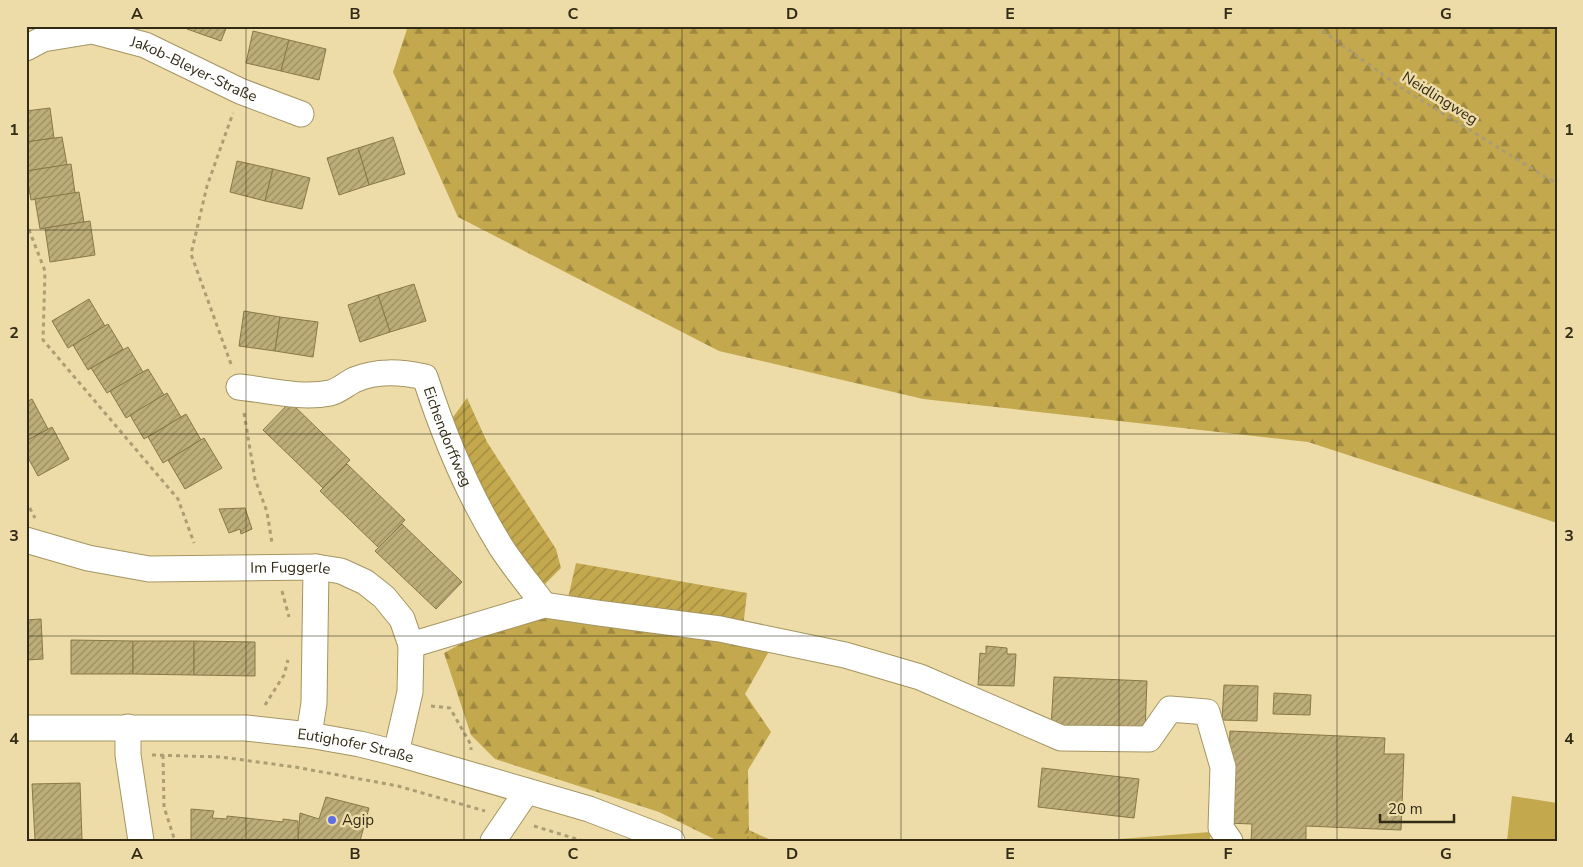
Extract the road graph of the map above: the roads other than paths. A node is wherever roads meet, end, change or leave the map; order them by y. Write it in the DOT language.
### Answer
graph roads {
  1 [pos="26,48"];
  2 [pos="301,114"];
  3 [pos="239,387"];
  4 [pos="26,540"];
  5 [pos="316,567"];
  6 [pos="544,605"];
  7 [pos="411,645"];
  8 [pos="26,728"];
  9 [pos="128,728"];
  10 [pos="309,735"];
  11 [pos="396,753"];
  12 [pos="527,791"];
  13 [pos="501,838"];
  14 [pos="142,841"];
  15 [pos="672,841"];
  16 [pos="1230,841"];
  1 -- 2 [label="street, Jakob-Bleyer-Straße"];
  3 -- 6 [label="street, Eichendorffweg"];
  4 -- 5 [label="street, Im Fuggerle"];
  5 -- 7 [label="street, Im Fuggerle"];
  5 -- 10 [label="street"];
  6 -- 7 [label="street"];
  6 -- 16 [label="street"];
  7 -- 11 [label="street, Im Fuggerle"];
  8 -- 9 [label="street, Eutighofer Straße"];
  9 -- 10 [label="street, Eutighofer Straße"];
  9 -- 14 [label="street"];
  10 -- 11 [label="street, Eutighofer Straße"];
  11 -- 12 [label="street, Eutighofer Straße"];
  12 -- 13 [label="street"];
  12 -- 15 [label="street, Eutighofer Straße"];
}
